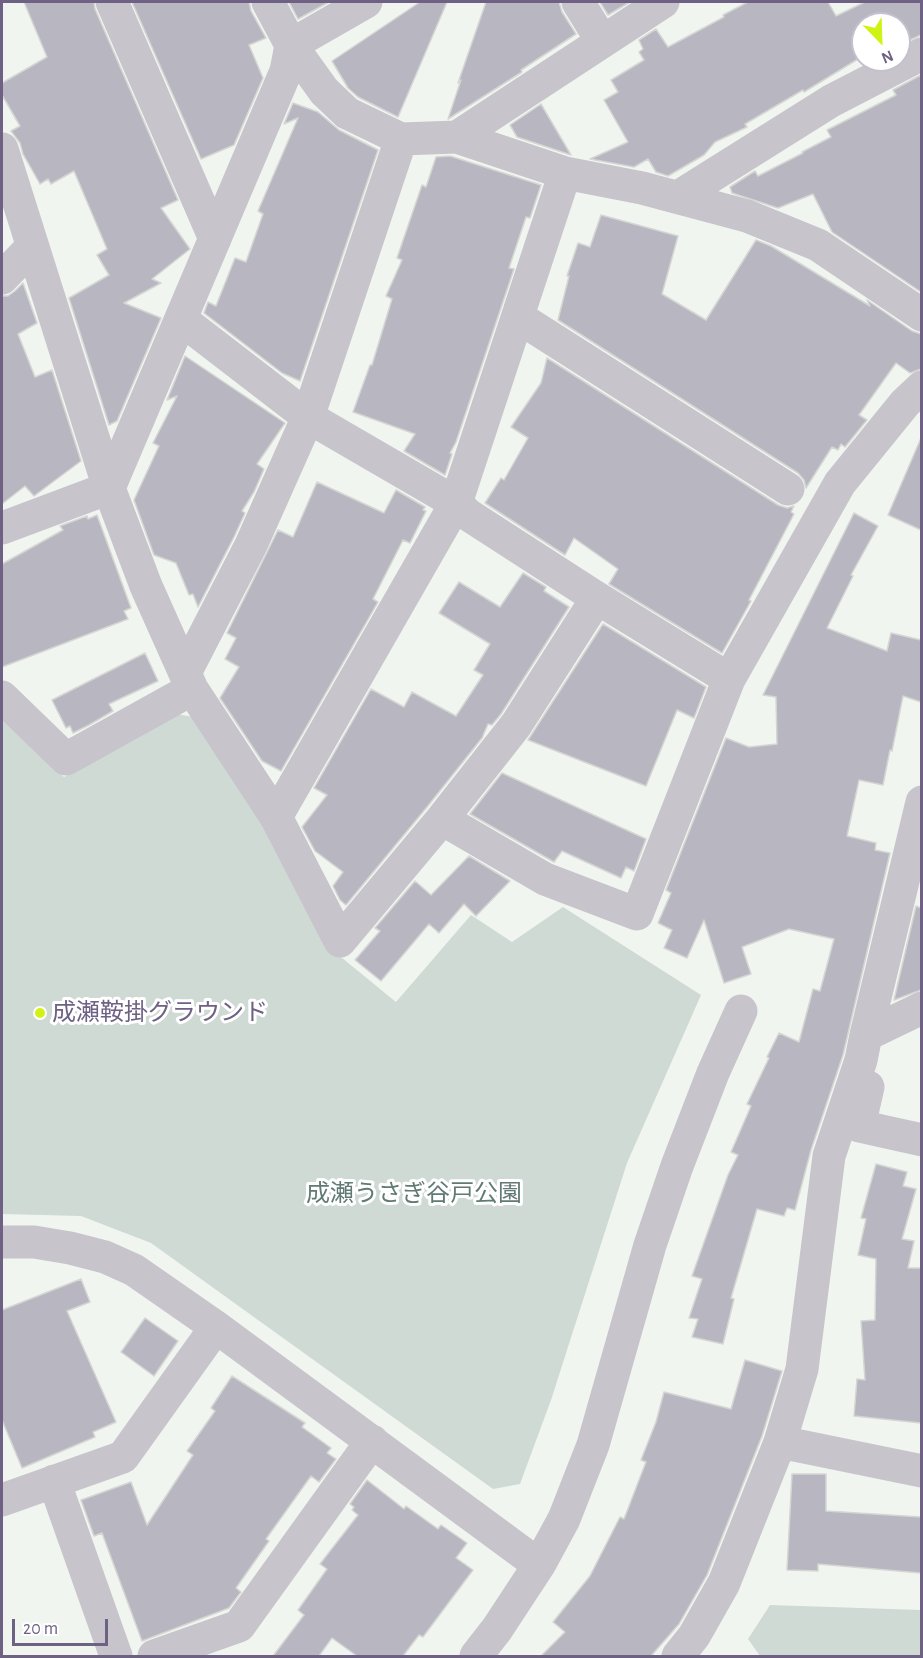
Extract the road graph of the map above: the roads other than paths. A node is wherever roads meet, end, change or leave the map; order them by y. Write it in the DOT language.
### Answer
graph roads {
  1 [pos="112,2"];
  2 [pos="268,2"];
  3 [pos="366,2"];
  4 [pos="578,2"];
  5 [pos="663,2"];
  6 [pos="602,41"];
  7 [pos="291,45"];
  8 [pos="921,54"];
  9 [pos="457,137"];
  10 [pos="401,139"];
  11 [pos="2,149"];
  12 [pos="564,173"];
  13 [pos="678,197"];
  14 [pos="215,239"];
  15 [pos="32,247"];
  16 [pos="2,278"];
  17 [pos="921,315"];
  18 [pos="518,317"];
  19 [pos="182,320"];
  20 [pos="921,387"];
  21 [pos="308,417"];
  22 [pos="109,488"];
  23 [pos="788,489"];
  24 [pos="456,504"];
  25 [pos="2,528"];
  26 [pos="597,598"];
  27 [pos="729,679"];
  28 [pos="189,681"];
  29 [pos="2,697"];
  30 [pos="921,802"];
  31 [pos="276,817"];
  32 [pos="442,819"];
  33 [pos="921,1008"];
  34 [pos="741,1011"];
  35 [pos="863,1048"];
  36 [pos="921,1140"];
  37 [pos="2,1242"];
  38 [pos="216,1327"];
  39 [pos="372,1441"];
  40 [pos="780,1442"];
  41 [pos="921,1471"];
  42 [pos="54,1481"];
  43 [pos="2,1500"];
  44 [pos="539,1565"];
  45 [pos="116,1656"];
  46 [pos="154,1656"];
  47 [pos="476,1656"];
  48 [pos="678,1656"];
  1 -- 14 [label="street"];
  2 -- 7 [label="street"];
  3 -- 7 [label="street"];
  4 -- 6 [label="street"];
  5 -- 6 [label="street"];
  6 -- 9 [label="street"];
  7 -- 10 [label="street"];
  7 -- 14 [label="street"];
  8 -- 13 [label="street"];
  9 -- 10 [label="street"];
  9 -- 12 [label="street"];
  10 -- 21 [label="street"];
  11 -- 15 [label="street"];
  12 -- 13 [label="street"];
  12 -- 18 [label="street"];
  13 -- 17 [label="street"];
  14 -- 19 [label="street"];
  15 -- 16 [label="street"];
  15 -- 22 [label="street"];
  18 -- 23 [label="street"];
  18 -- 24 [label="street"];
  19 -- 21 [label="street"];
  19 -- 22 [label="street"];
  20 -- 27 [label="street"];
  21 -- 24 [label="street"];
  21 -- 28 [label="street"];
  22 -- 25 [label="street"];
  22 -- 28 [label="street"];
  24 -- 26 [label="street"];
  24 -- 31 [label="street"];
  26 -- 27 [label="street"];
  26 -- 32 [label="street"];
  27 -- 32 [label="street"];
  28 -- 29 [label="street"];
  28 -- 31 [label="street"];
  30 -- 35 [label="street"];
  31 -- 32 [label="street"];
  33 -- 35 [label="street"];
  34 -- 44 [label="street"];
  35 -- 36 [label="street"];
  35 -- 40 [label="street"];
  37 -- 38 [label="street"];
  38 -- 39 [label="street"];
  38 -- 42 [label="street"];
  39 -- 44 [label="street"];
  39 -- 46 [label="street"];
  40 -- 41 [label="street"];
  40 -- 48 [label="street"];
  42 -- 43 [label="street"];
  42 -- 45 [label="street"];
  44 -- 47 [label="street"];
}
